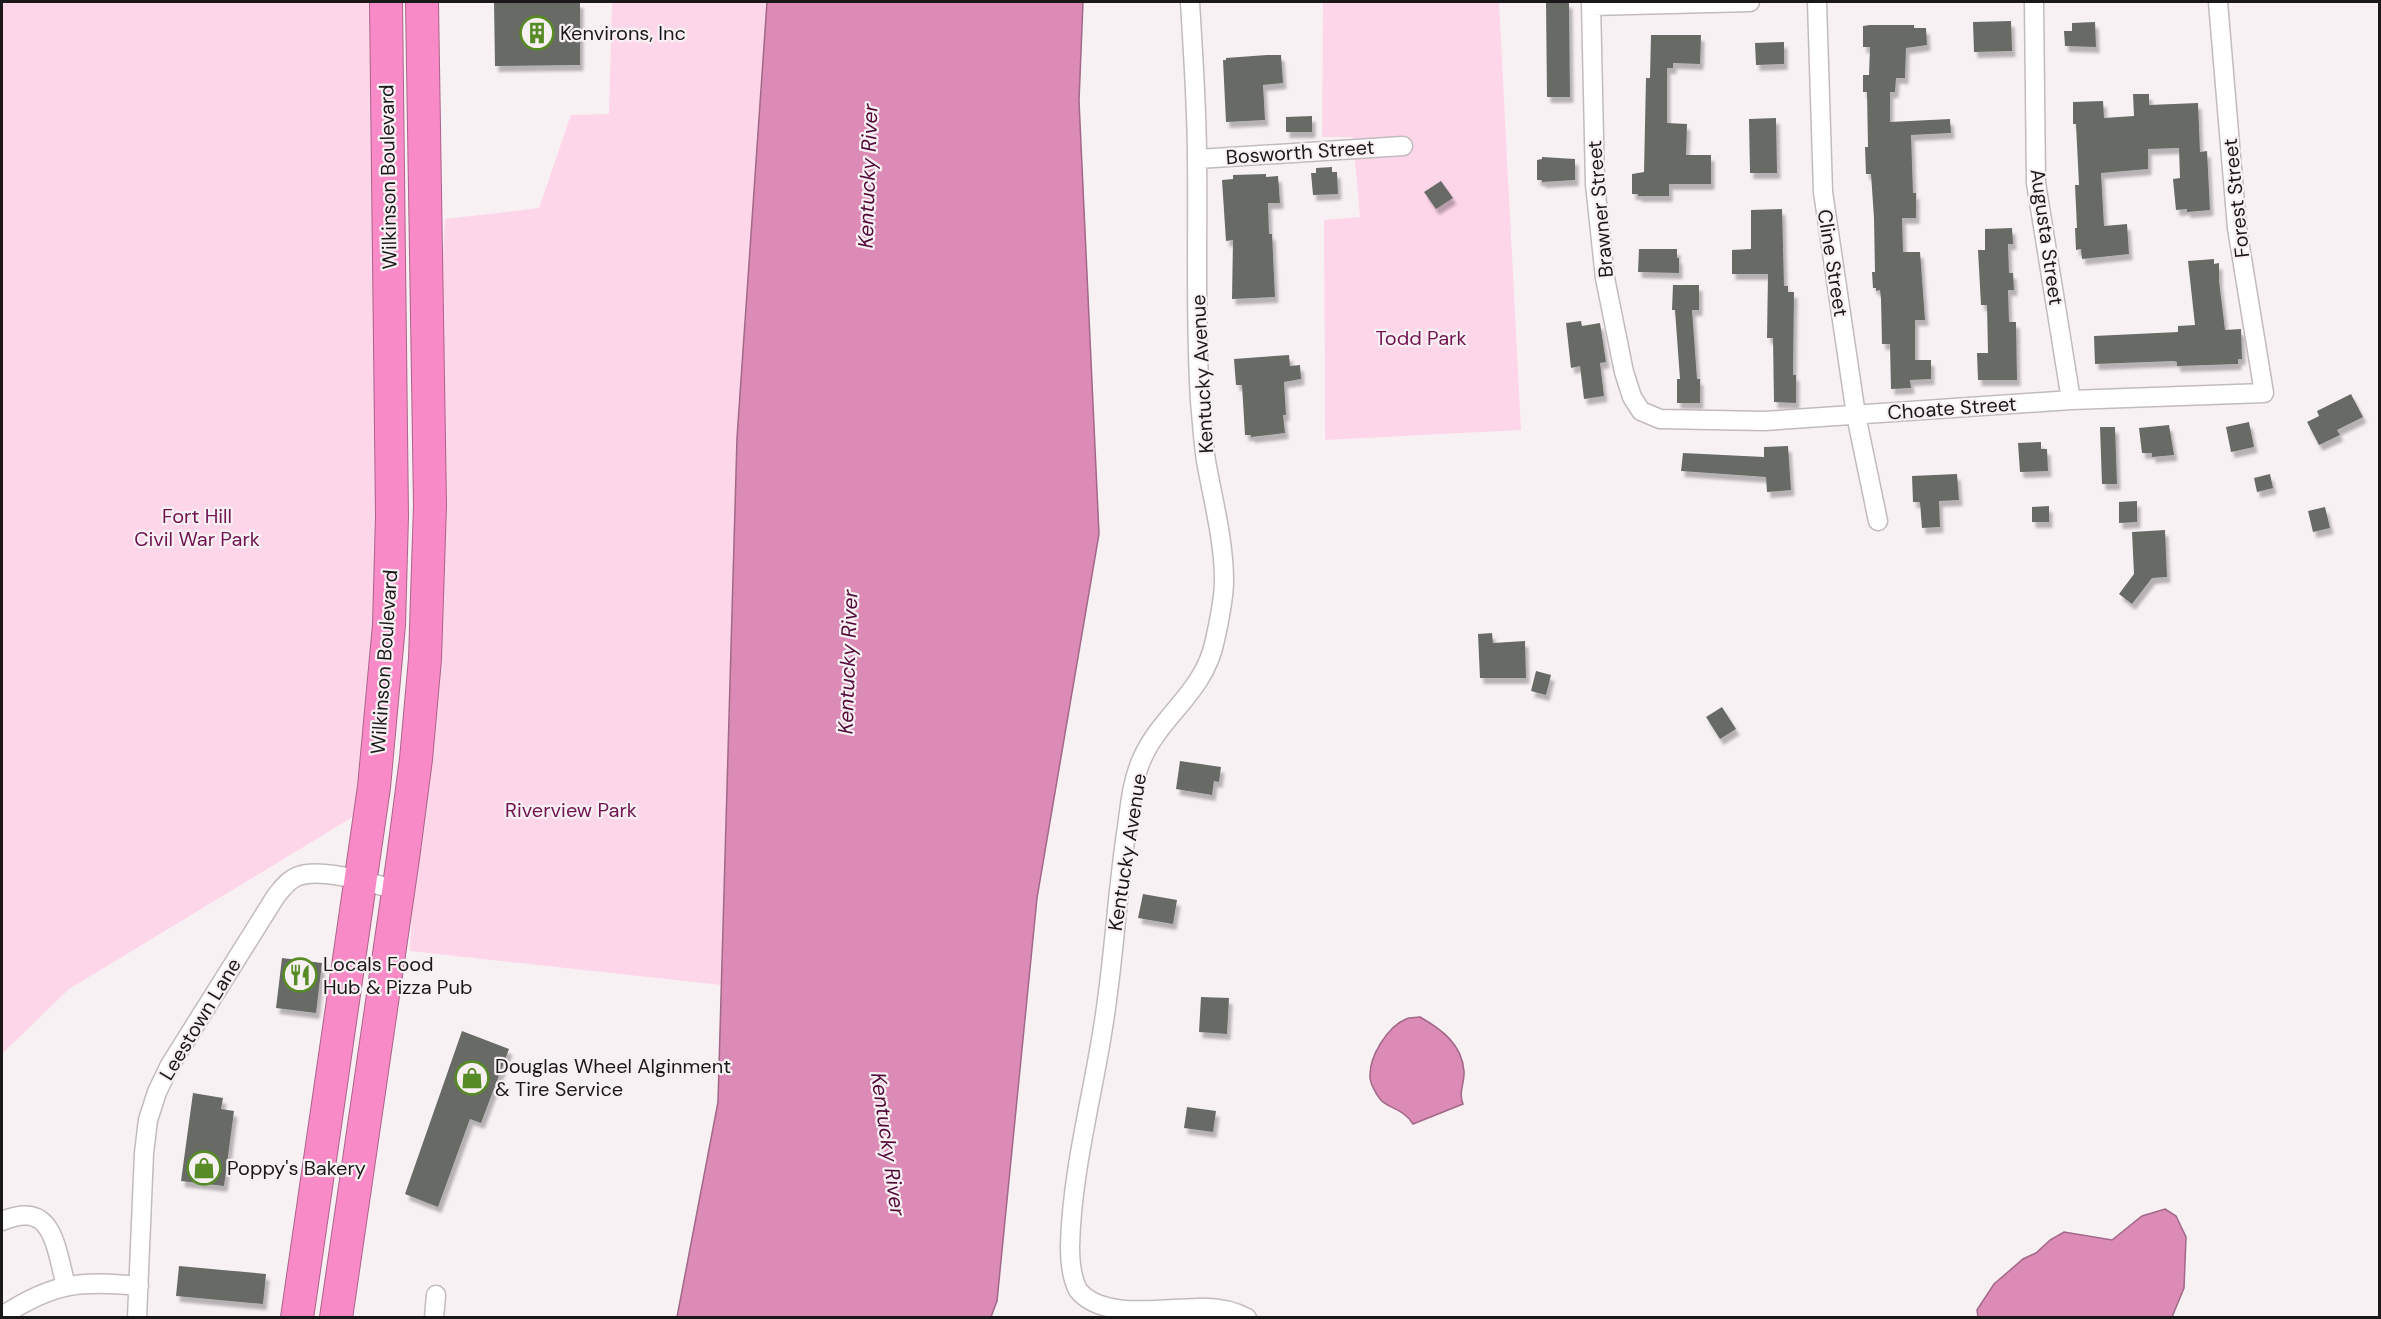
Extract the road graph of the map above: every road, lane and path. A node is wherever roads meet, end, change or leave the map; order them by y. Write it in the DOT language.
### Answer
graph roads {
  1 [pos="386,2"];
  2 [pos="422,2"];
  3 [pos="1190,2"];
  4 [pos="1750,2"];
  5 [pos="1817,2"];
  6 [pos="2034,2"];
  7 [pos="2218,2"];
  8 [pos="1703,3"];
  9 [pos="1591,4"];
  10 [pos="1403,146"];
  11 [pos="1197,159"];
  12 [pos="2264,393"];
  13 [pos="2072,400"];
  14 [pos="1641,411"];
  15 [pos="1856,415"];
  16 [pos="1878,521"];
  17 [pos="360,881"];
  18 [pos="398,890"];
  19 [pos="2,1221"];
  20 [pos="66,1285"];
  21 [pos="139,1286"];
  22 [pos="436,1294"];
  23 [pos="2,1316"];
  24 [pos="137,1317"];
  25 [pos="297,1317"];
  26 [pos="336,1317"];
  27 [pos="434,1317"];
  28 [pos="1247,1317"];
  1 -- 17 [label="highway, Wilkinson Boulevard"];
  2 -- 18 [label="highway, Wilkinson Boulevard"];
  3 -- 11 [label="street, Kentucky Avenue"];
  4 -- 8 [label="street"];
  5 -- 15 [label="street, Cline Street"];
  6 -- 13 [label="street, Augusta Street"];
  7 -- 12 [label="street, Forest Street"];
  8 -- 9 [label="street"];
  9 -- 14 [label="street, Brawner Street"];
  10 -- 11 [label="street, Bosworth Street"];
  11 -- 28 [label="street, Kentucky Avenue"];
  12 -- 13 [label="street, Choate Street"];
  13 -- 15 [label="street, Choate Street"];
  14 -- 15 [label="street, Choate Street"];
  15 -- 16 [label="street, Cline Street"];
  17 -- 18 [label="street, Leestown Lane"];
  17 -- 21 [label="street, Leestown Lane"];
  17 -- 25 [label="highway, Wilkinson Boulevard"];
  18 -- 26 [label="highway, Wilkinson Boulevard"];
  19 -- 20 [label="street"];
  20 -- 21 [label="street"];
  20 -- 23 [label="street"];
  21 -- 24 [label="street, Leestown Lane"];
  22 -- 27 [label="street"];
}
